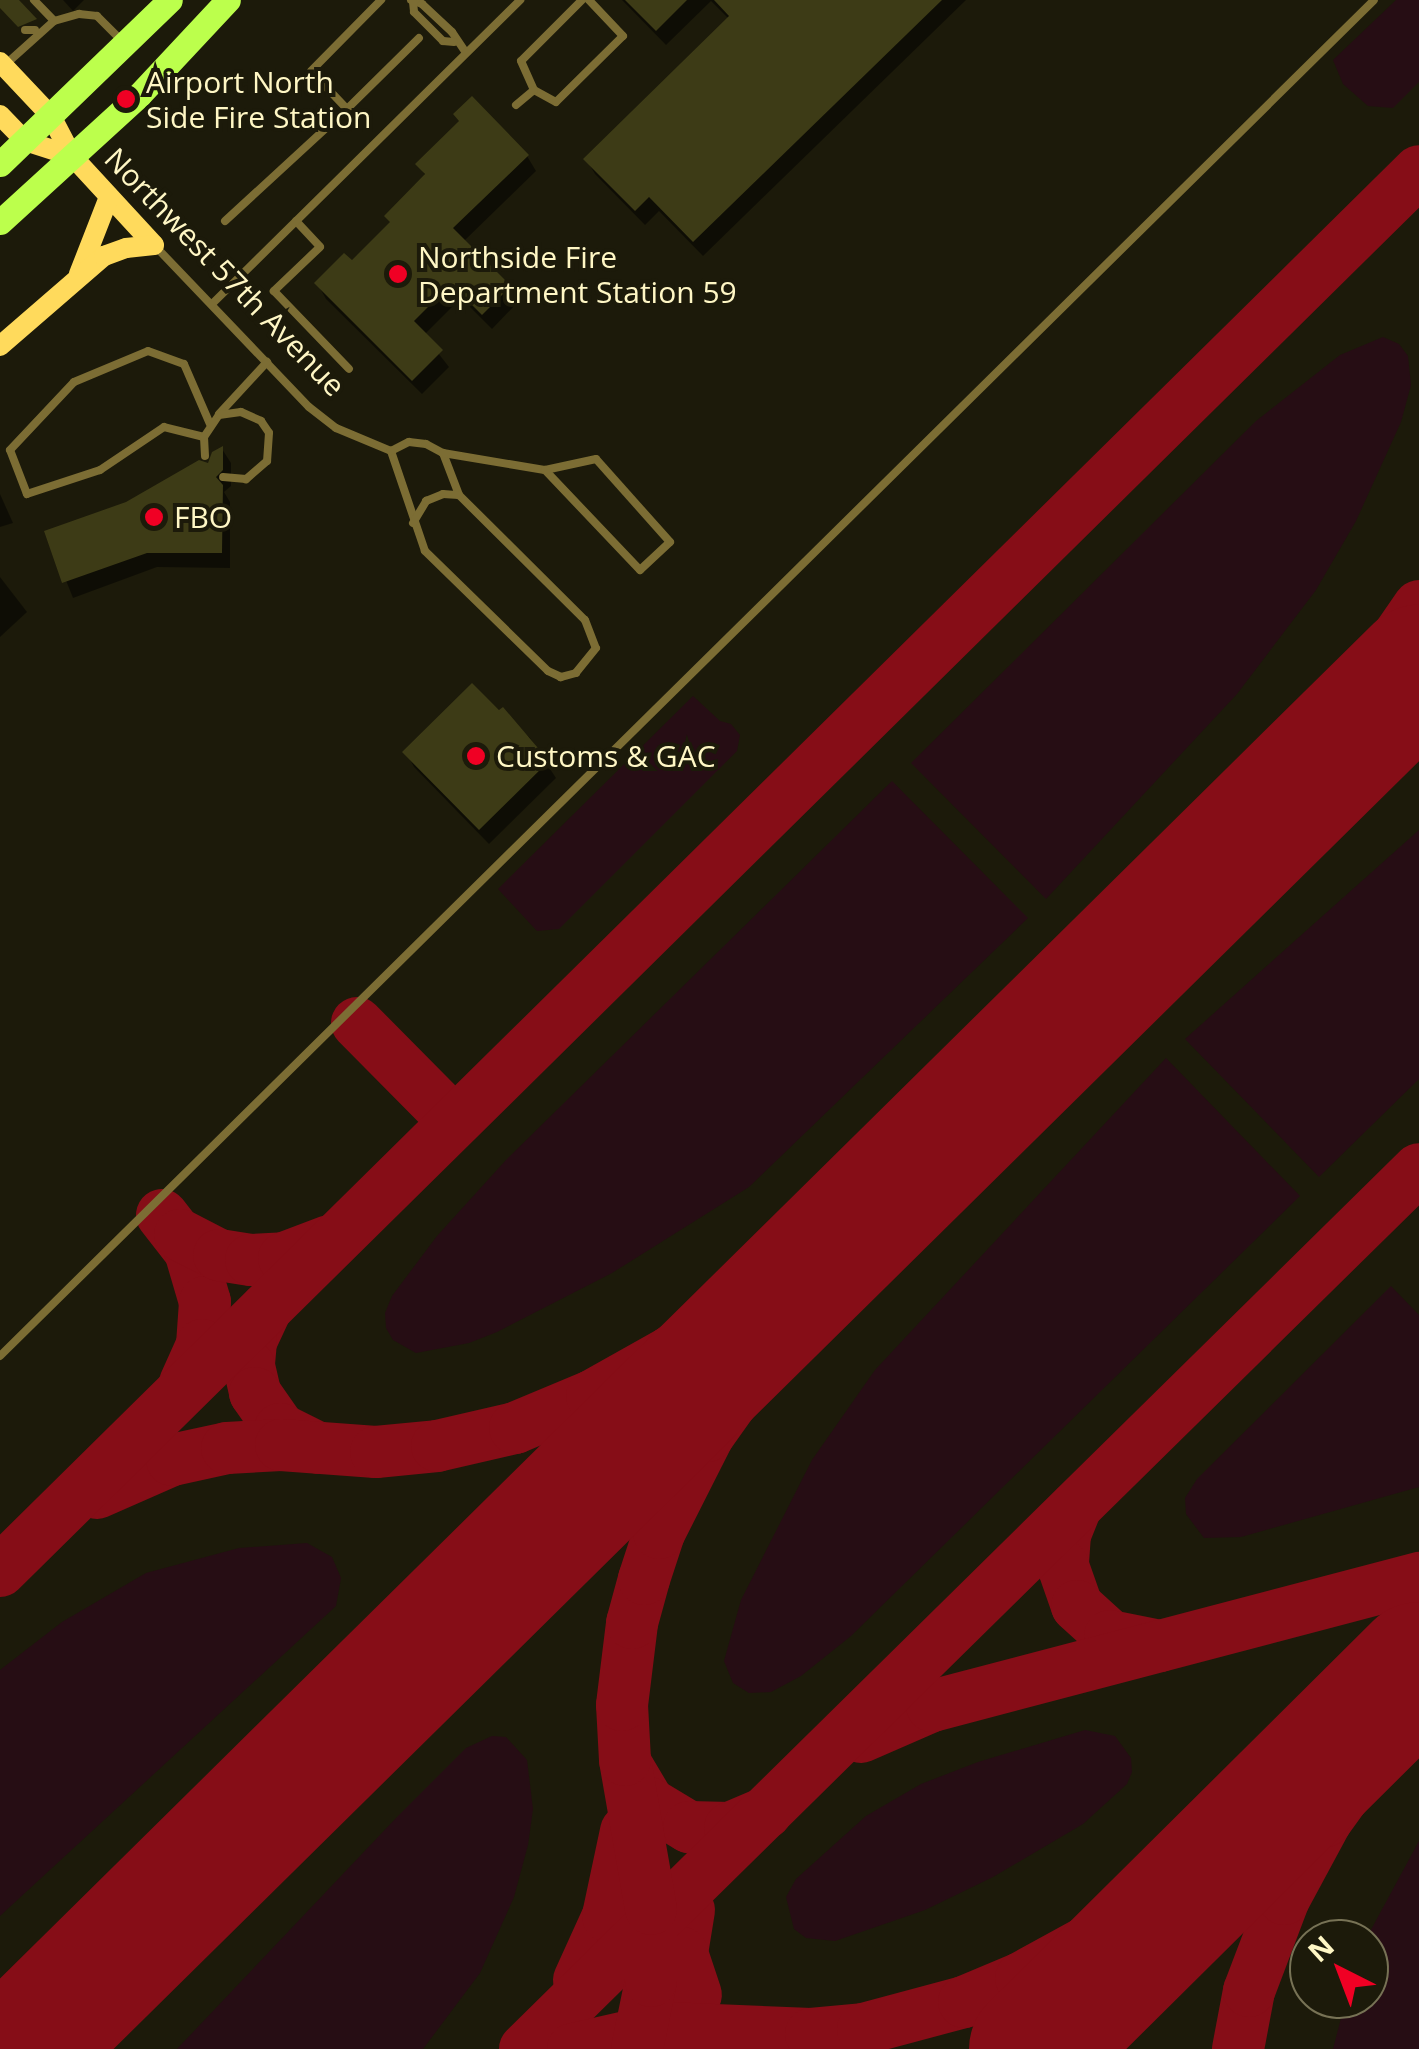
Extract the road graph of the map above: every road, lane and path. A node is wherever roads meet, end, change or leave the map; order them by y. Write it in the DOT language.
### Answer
graph roads {
  1 [pos="34,0"];
  2 [pos="228,0"];
  3 [pos="380,0"];
  4 [pos="520,0"];
  5 [pos="585,0"];
  6 [pos="1374,0"];
  7 [pos="412,1"];
  8 [pos="157,5"];
  9 [pos="54,21"];
  10 [pos="419,38"];
  11 [pos="126,46"];
  12 [pos="466,54"];
  13 [pos="2,64"];
  14 [pos="534,90"];
  15 [pos="516,105"];
  16 [pos="347,108"];
  17 [pos="0,115"];
  18 [pos="51,116"];
  19 [pos="25,141"];
  20 [pos="72,156"];
  21 [pos="0,164"];
  22 [pos="109,197"];
  23 [pos="226,221"];
  24 [pos="296,221"];
  25 [pos="0,222"];
  26 [pos="154,245"];
  27 [pos="78,276"];
  28 [pos="212,304"];
  29 [pos="0,346"];
  30 [pos="267,362"];
  31 [pos="349,369"];
  32 [pos="219,415"];
  33 [pos="210,424"];
  34 [pos="204,437"];
  35 [pos="392,450"];
  36 [pos="443,453"];
  37 [pos="205,456"];
  38 [pos="545,470"];
  39 [pos="223,477"];
  40 [pos="459,495"];
  41 [pos="413,524"];
  42 [pos="0,1356"];
  1 -- 9 [label="lane"];
  2 -- 20 [label="main road"];
  3 -- 16 [label="lane"];
  4 -- 12 [label="lane"];
  5 -- 14 [label="lane"];
  5 -- 14 [label="lane"];
  6 -- 42 [label="lane"];
  7 -- 12 [label="lane"];
  8 -- 11 [label="main road"];
  9 -- 11 [label="lane"];
  9 -- 13 [label="lane"];
  10 -- 16 [label="lane"];
  11 -- 18 [label="main road"];
  12 -- 24 [label="lane"];
  13 -- 18 [label="street, Northwest 57th Avenue"];
  14 -- 15 [label="lane"];
  16 -- 23 [label="lane"];
  17 -- 19 [label="street, Northwest 57th Avenue"];
  18 -- 19 [label="main road"];
  18 -- 20 [label="street, Northwest 57th Avenue"];
  19 -- 20 [label="street, Northwest 57th Avenue"];
  19 -- 21 [label="main road"];
  20 -- 22 [label="street, Northwest 57th Avenue"];
  20 -- 25 [label="main road"];
  22 -- 26 [label="street, Northwest 57th Avenue"];
  22 -- 27 [label="street"];
  24 -- 28 [label="lane"];
  24 -- 31 [label="lane"];
  26 -- 27 [label="street"];
  26 -- 28 [label="lane, Northwest 57th Avenue"];
  27 -- 29 [label="street"];
  28 -- 30 [label="lane, Northwest 57th Avenue"];
  30 -- 32 [label="lane"];
  30 -- 35 [label="lane, Northwest 57th Avenue"];
  32 -- 33 [label="lane"];
  32 -- 39 [label="lane"];
  33 -- 34 [label="lane"];
  33 -- 34 [label="lane"];
  34 -- 37 [label="lane"];
  35 -- 36 [label="lane"];
  35 -- 41 [label="lane"];
  36 -- 38 [label="lane"];
  36 -- 40 [label="lane"];
  38 -- 38 [label="lane"];
  40 -- 41 [label="lane"];
  40 -- 41 [label="lane"];
}
